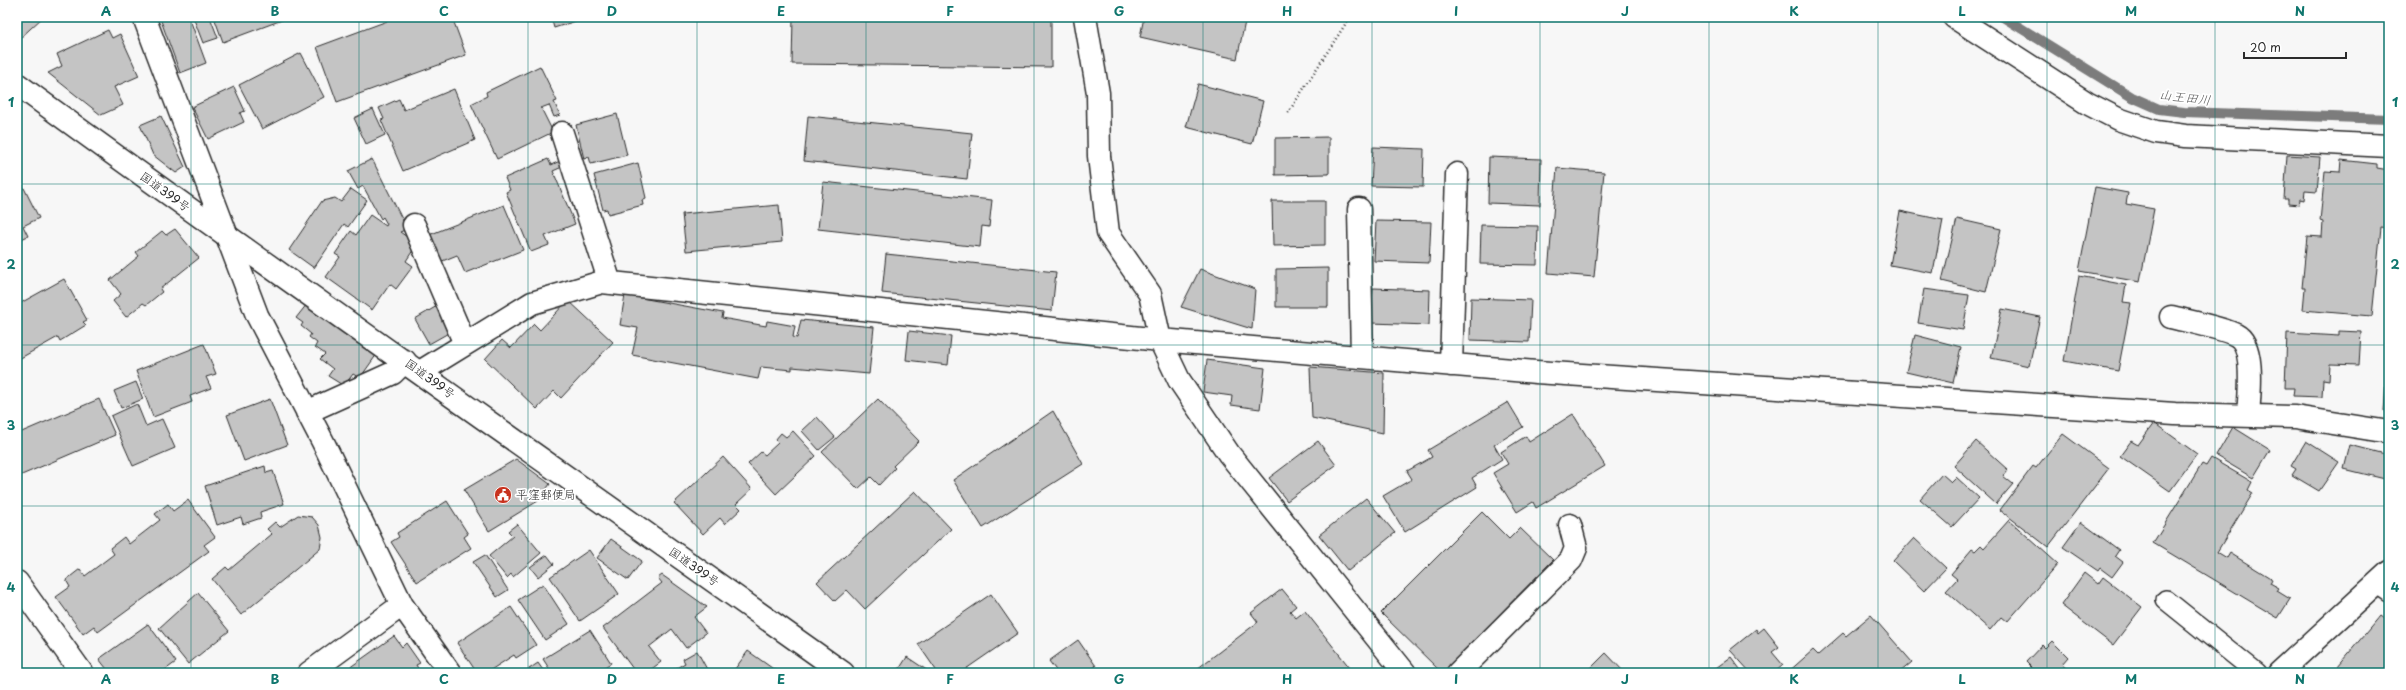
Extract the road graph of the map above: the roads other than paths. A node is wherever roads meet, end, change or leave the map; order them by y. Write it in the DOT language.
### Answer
graph roads {
  1 [pos="144,17"];
  2 [pos="1085,17"];
  3 [pos="1954,17"];
  4 [pos="17,84"];
  5 [pos="562,133"];
  6 [pos="2389,146"];
  7 [pos="1457,174"];
  8 [pos="1360,209"];
  9 [pos="414,225"];
  10 [pos="226,237"];
  11 [pos="610,283"];
  12 [pos="2171,317"];
  13 [pos="1160,340"];
  14 [pos="465,344"];
  15 [pos="1362,357"];
  16 [pos="1451,365"];
  17 [pos="413,367"];
  18 [pos="307,412"];
  19 [pos="2248,416"];
  20 [pos="2389,432"];
  21 [pos="1570,525"];
  22 [pos="17,582"];
  23 [pos="2385,582"];
  24 [pos="2166,600"];
  25 [pos="402,605"];
  26 [pos="82,673"];
  27 [pos="309,673"];
  28 [pos="450,673"];
  29 [pos="843,673"];
  30 [pos="1406,673"];
  31 [pos="1458,673"];
  32 [pos="2257,673"];
  33 [pos="2279,673"];
  1 -- 10 [label="main road"];
  2 -- 13 [label="main road"];
  3 -- 6 [label="main road"];
  4 -- 10 [label="main road, 国道399号"];
  5 -- 11 [label="main road"];
  7 -- 16 [label="main road"];
  8 -- 15 [label="main road"];
  9 -- 14 [label="main road"];
  10 -- 17 [label="main road, 国道399号"];
  10 -- 18 [label="main road"];
  11 -- 13 [label="main road"];
  11 -- 14 [label="main road"];
  12 -- 19 [label="main road"];
  13 -- 15 [label="main road"];
  13 -- 30 [label="main road"];
  14 -- 17 [label="main road"];
  15 -- 16 [label="main road"];
  16 -- 19 [label="main road"];
  17 -- 18 [label="main road"];
  17 -- 29 [label="main road, 国道399号"];
  18 -- 25 [label="main road"];
  19 -- 20 [label="main road"];
  21 -- 31 [label="main road"];
  22 -- 26 [label="main road"];
  23 -- 33 [label="main road"];
  24 -- 32 [label="lane"];
  25 -- 27 [label="main road"];
  25 -- 28 [label="main road"];
}
